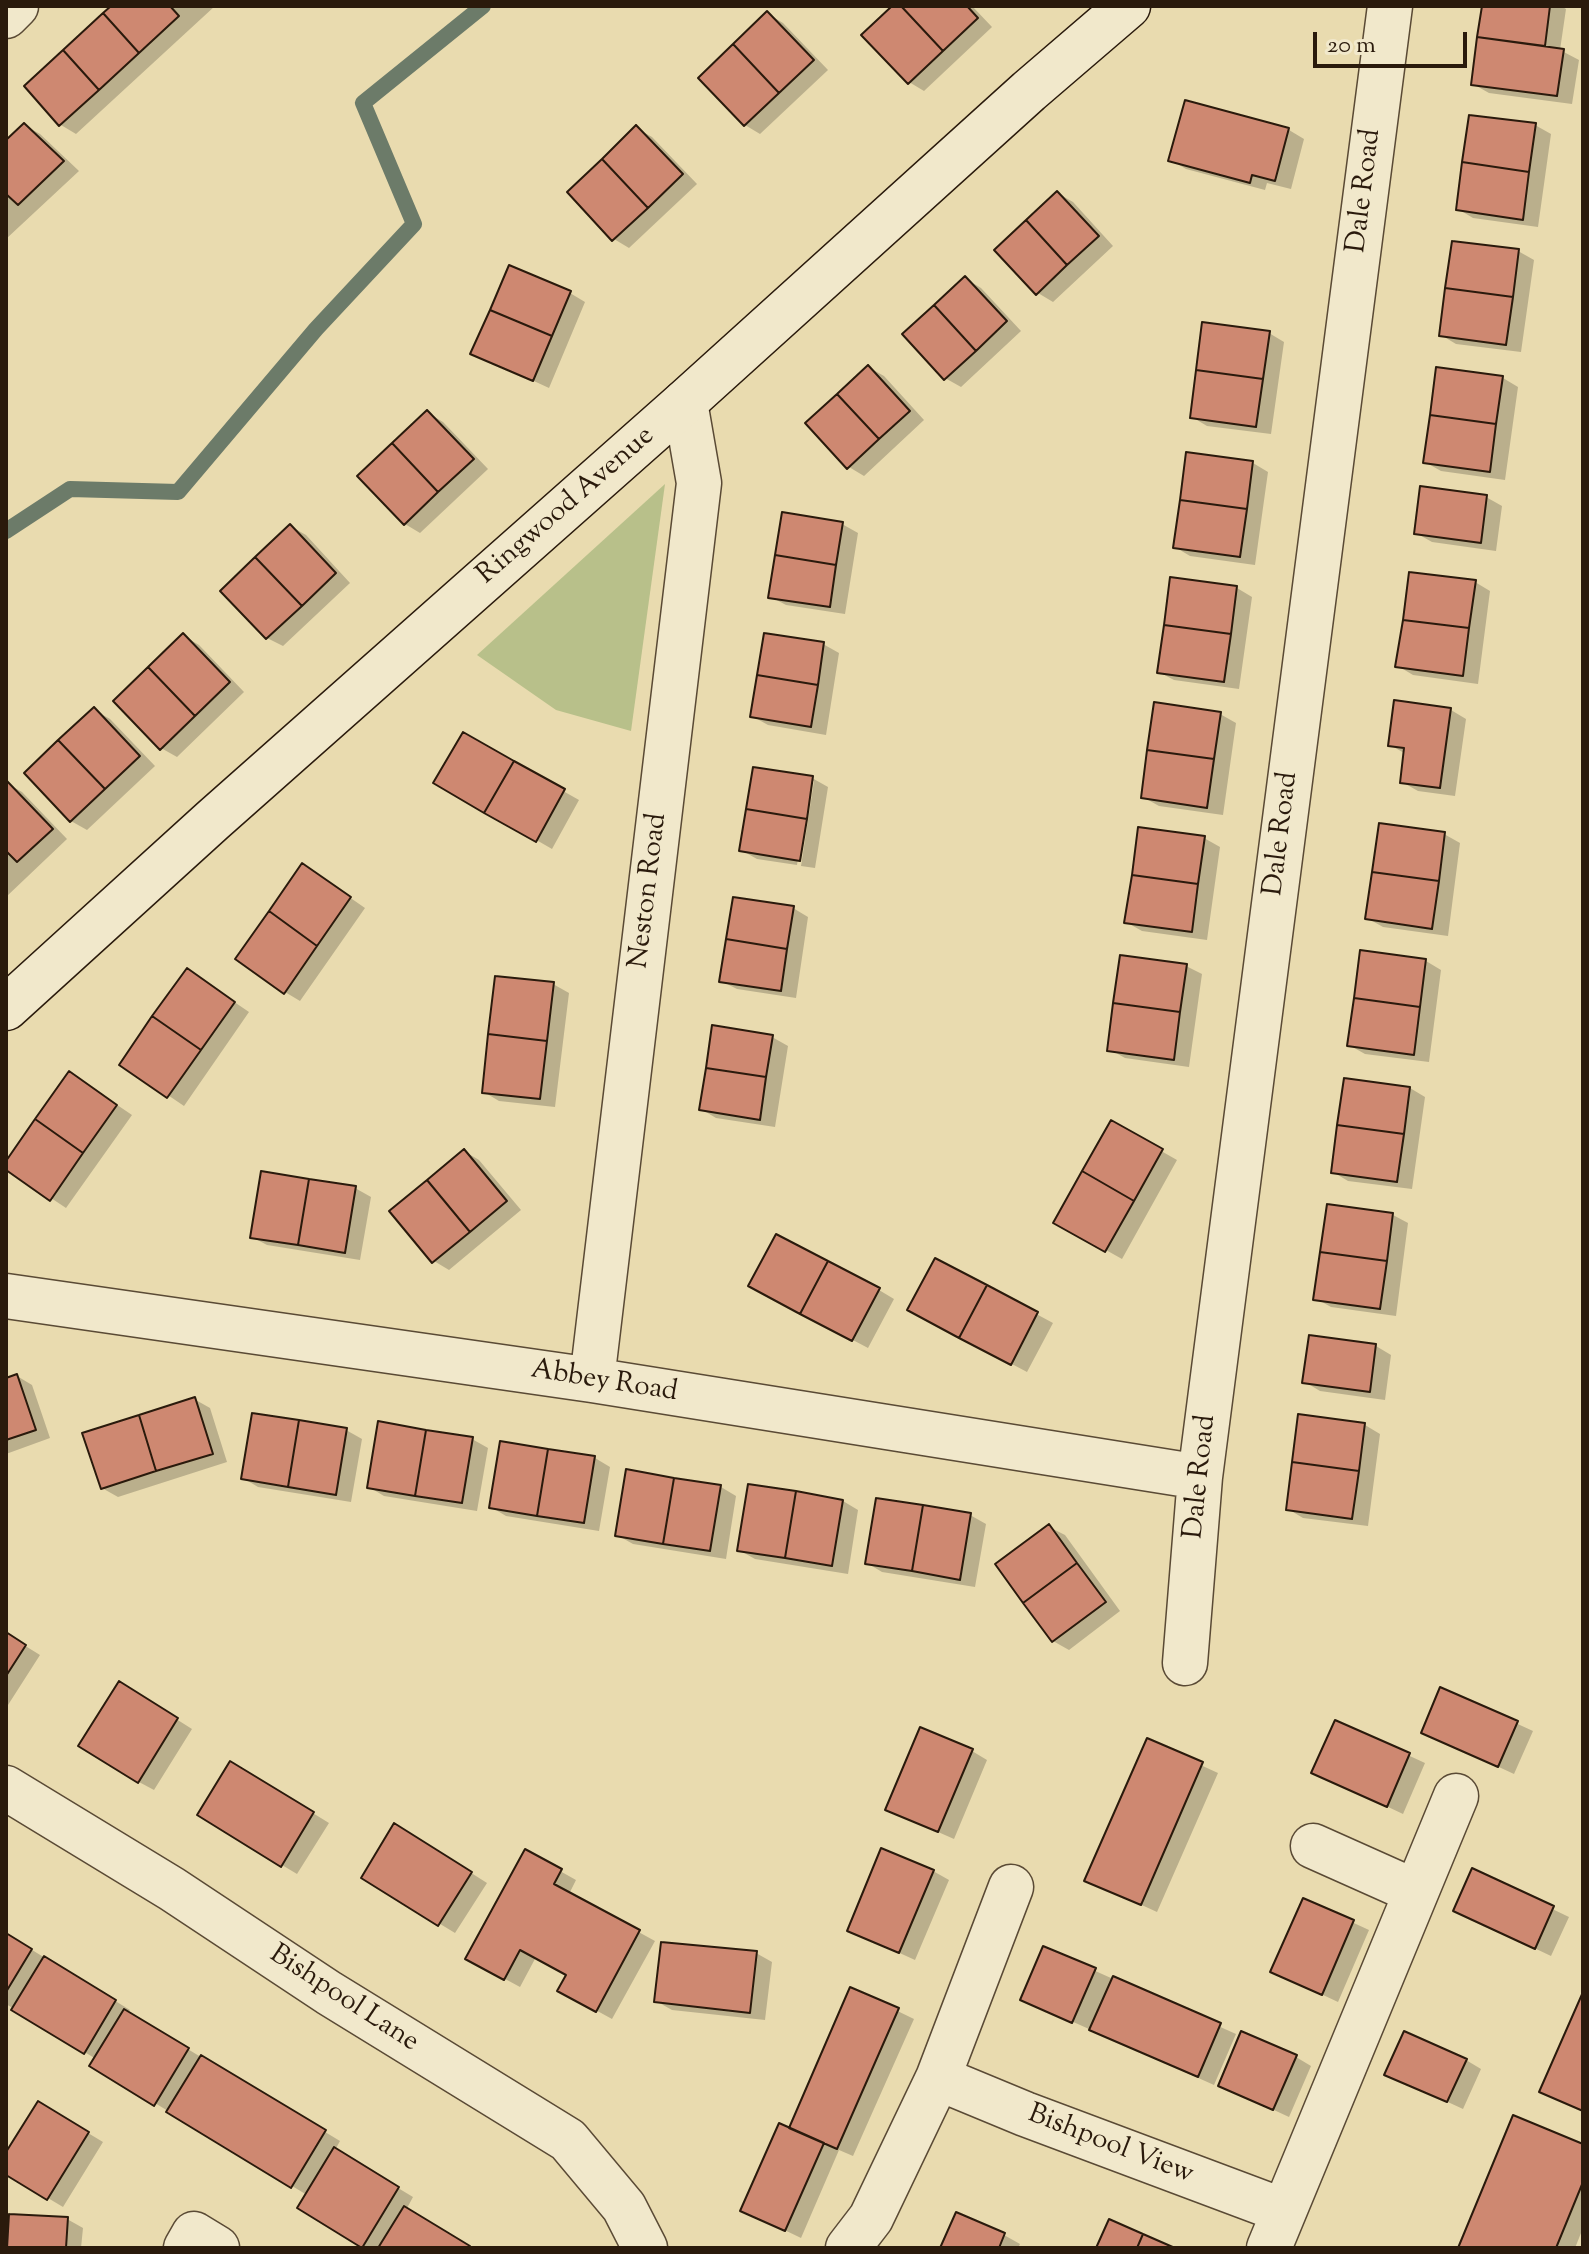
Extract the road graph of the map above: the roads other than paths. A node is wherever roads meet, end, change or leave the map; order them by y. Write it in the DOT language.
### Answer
graph roads {
  1 [pos="16,6"];
  2 [pos="1128,6"];
  3 [pos="1390,6"];
  4 [pos="6,16"];
  5 [pos="685,402"];
  6 [pos="6,1008"];
  7 [pos="6,1296"];
  8 [pos="592,1380"];
  9 [pos="1200,1477"];
  10 [pos="1185,1663"];
  11 [pos="6,1788"];
  12 [pos="1456,1796"];
  13 [pos="1313,1846"];
  14 [pos="1011,1887"];
  15 [pos="1416,1892"];
  16 [pos="938,2078"];
  17 [pos="1276,2230"];
  18 [pos="186,2248"];
  19 [pos="217,2248"];
  20 [pos="645,2248"];
  21 [pos="848,2248"];
  1 -- 4 [label="street"];
  2 -- 5 [label="street, Ringwood Avenue"];
  3 -- 9 [label="street, Dale Road"];
  5 -- 6 [label="street, Ringwood Avenue"];
  5 -- 8 [label="street, Neston Road"];
  7 -- 8 [label="street, Abbey Road"];
  8 -- 9 [label="street, Abbey Road"];
  9 -- 10 [label="street, Dale Road"];
  11 -- 20 [label="street, Bishpool Lane"];
  12 -- 15 [label="street, Bishpool View"];
  13 -- 15 [label="street"];
  14 -- 16 [label="street"];
  15 -- 17 [label="street, Bishpool View"];
  16 -- 17 [label="street, Bishpool View"];
  16 -- 21 [label="street"];
  18 -- 19 [label="street"];
}
